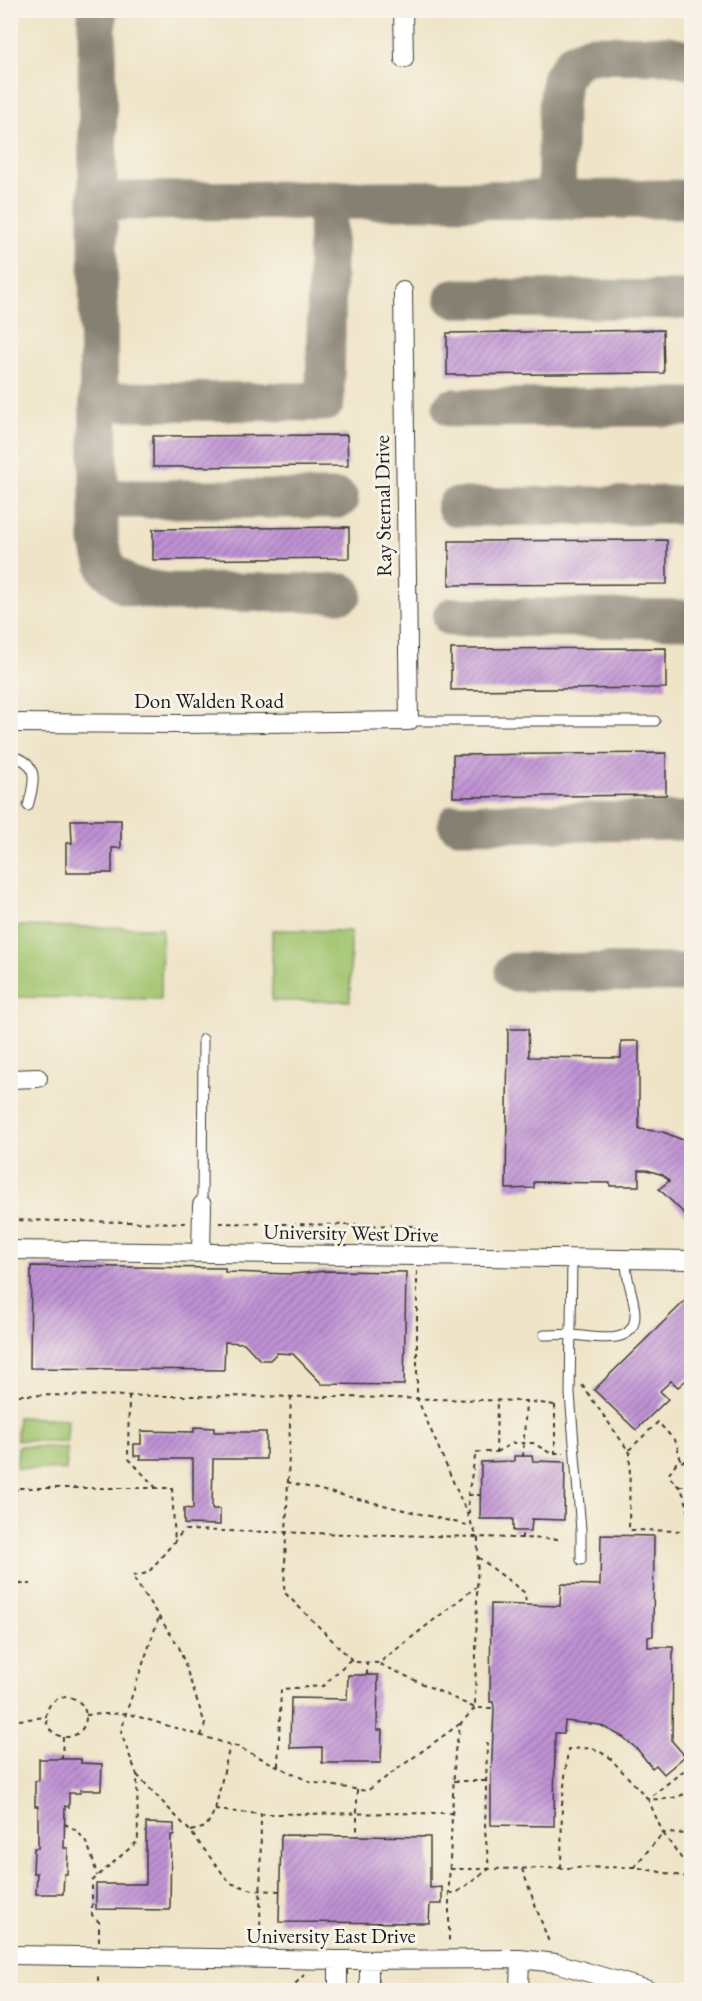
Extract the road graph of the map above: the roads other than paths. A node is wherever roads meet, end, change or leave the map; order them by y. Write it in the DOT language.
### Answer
graph roads {
  1 [pos="403,10"];
  2 [pos="404,59"];
  3 [pos="403,291"];
  4 [pos="409,721"];
  5 [pos="655,721"];
  6 [pos="10,723"];
  7 [pos="11,755"];
  8 [pos="28,806"];
  9 [pos="203,1039"];
  10 [pos="38,1078"];
  11 [pos="10,1079"];
  12 [pos="202,1205"];
  13 [pos="10,1250"];
  14 [pos="201,1253"];
  15 [pos="572,1259"];
  16 [pos="626,1259"];
  17 [pos="692,1260"];
  18 [pos="544,1335"];
  19 [pos="571,1335"];
  20 [pos="581,1560"];
  21 [pos="10,1955"];
  22 [pos="519,1959"];
  23 [pos="338,1960"];
  24 [pos="369,1960"];
  25 [pos="338,1990"];
  26 [pos="369,1990"];
  27 [pos="519,1990"];
  28 [pos="648,1990"];
  1 -- 2 [label="street"];
  3 -- 4 [label="street, Ray Sternal Drive"];
  4 -- 5 [label="lane"];
  4 -- 6 [label="street, Don Walden Road"];
  7 -- 8 [label="lane"];
  9 -- 12 [label="lane"];
  10 -- 11 [label="street"];
  12 -- 14 [label="street"];
  13 -- 14 [label="street, University West Drive"];
  14 -- 15 [label="street, University West Drive"];
  15 -- 16 [label="street, University West Drive"];
  15 -- 19 [label="lane"];
  16 -- 17 [label="street, University West Drive"];
  16 -- 19 [label="lane"];
  18 -- 19 [label="lane"];
  19 -- 20 [label="lane"];
  21 -- 23 [label="street, University East Drive"];
  22 -- 24 [label="street, University East Drive"];
  22 -- 27 [label="street"];
  22 -- 28 [label="street, University East Drive"];
  23 -- 24 [label="street, University East Drive"];
  23 -- 25 [label="street"];
  24 -- 26 [label="street"];
}
